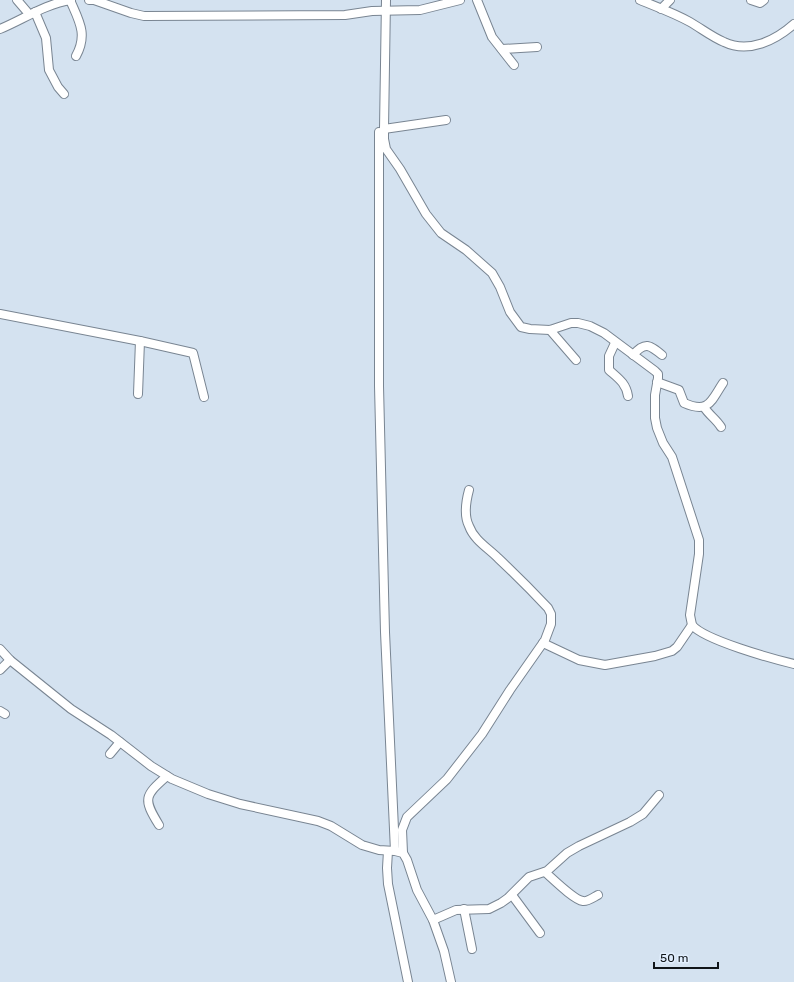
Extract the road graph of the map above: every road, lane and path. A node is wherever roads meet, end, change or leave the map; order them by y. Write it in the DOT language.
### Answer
graph roads {
  1 [pos="17,0"];
  2 [pos="70,0"];
  3 [pos="89,0"];
  4 [pos="386,0"];
  5 [pos="460,0"];
  6 [pos="477,0"];
  7 [pos="640,0"];
  8 [pos="670,0"];
  9 [pos="751,0"];
  10 [pos="764,0"];
  11 [pos="660,9"];
  12 [pos="383,11"];
  13 [pos="32,13"];
  14 [pos="794,24"];
  15 [pos="0,29"];
  16 [pos="537,47"];
  17 [pos="502,49"];
  18 [pos="76,56"];
  19 [pos="514,65"];
  20 [pos="64,94"];
  21 [pos="446,120"];
  22 [pos="384,129"];
  23 [pos="0,314"];
  24 [pos="550,330"];
  25 [pos="140,341"];
  26 [pos="615,343"];
  27 [pos="633,355"];
  28 [pos="662,355"];
  29 [pos="576,360"];
  30 [pos="657,382"];
  31 [pos="724,383"];
  32 [pos="138,394"];
  33 [pos="628,396"];
  34 [pos="204,397"];
  35 [pos="704,407"];
  36 [pos="721,427"];
  37 [pos="470,490"];
  38 [pos="692,625"];
  39 [pos="543,643"];
  40 [pos="0,648"];
  41 [pos="10,660"];
  42 [pos="794,664"];
  43 [pos="0,670"];
  44 [pos="120,742"];
  45 [pos="110,754"];
  46 [pos="167,776"];
  47 [pos="659,795"];
  48 [pos="159,825"];
  49 [pos="395,852"];
  50 [pos="545,872"];
  51 [pos="512,895"];
  52 [pos="598,896"];
  53 [pos="464,909"];
  54 [pos="433,920"];
  55 [pos="540,933"];
  56 [pos="472,949"];
  57 [pos="408,982"];
  58 [pos="451,982"];
  1 -- 13 [label="street"];
  2 -- 13 [label="street"];
  2 -- 18 [label="street"];
  3 -- 12 [label="street"];
  4 -- 12 [label="street"];
  5 -- 12 [label="street"];
  6 -- 17 [label="street"];
  7 -- 11 [label="street"];
  8 -- 11 [label="street"];
  9 -- 10 [label="street"];
  11 -- 14 [label="street"];
  12 -- 22 [label="street"];
  12 -- 49 [label="street"];
  13 -- 15 [label="street"];
  13 -- 20 [label="street"];
  16 -- 17 [label="street"];
  17 -- 19 [label="street"];
  21 -- 22 [label="street"];
  22 -- 24 [label="street"];
  23 -- 25 [label="street"];
  24 -- 26 [label="street"];
  24 -- 29 [label="street"];
  25 -- 32 [label="street"];
  25 -- 34 [label="street"];
  26 -- 27 [label="street"];
  26 -- 33 [label="street"];
  27 -- 28 [label="street"];
  27 -- 30 [label="street"];
  30 -- 35 [label="street"];
  30 -- 38 [label="street"];
  31 -- 35 [label="street"];
  35 -- 36 [label="street"];
  37 -- 39 [label="street"];
  38 -- 39 [label="street"];
  38 -- 42 [label="street"];
  39 -- 49 [label="street"];
  40 -- 41 [label="street"];
  41 -- 43 [label="street"];
  41 -- 44 [label="street"];
  44 -- 45 [label="street"];
  44 -- 46 [label="street"];
  46 -- 48 [label="street"];
  46 -- 49 [label="street"];
  47 -- 50 [label="street"];
  49 -- 54 [label="street"];
  49 -- 57 [label="street"];
  50 -- 51 [label="street"];
  50 -- 52 [label="street"];
  51 -- 53 [label="street"];
  51 -- 55 [label="street"];
  53 -- 54 [label="street"];
  53 -- 56 [label="street"];
  54 -- 58 [label="street"];
}
